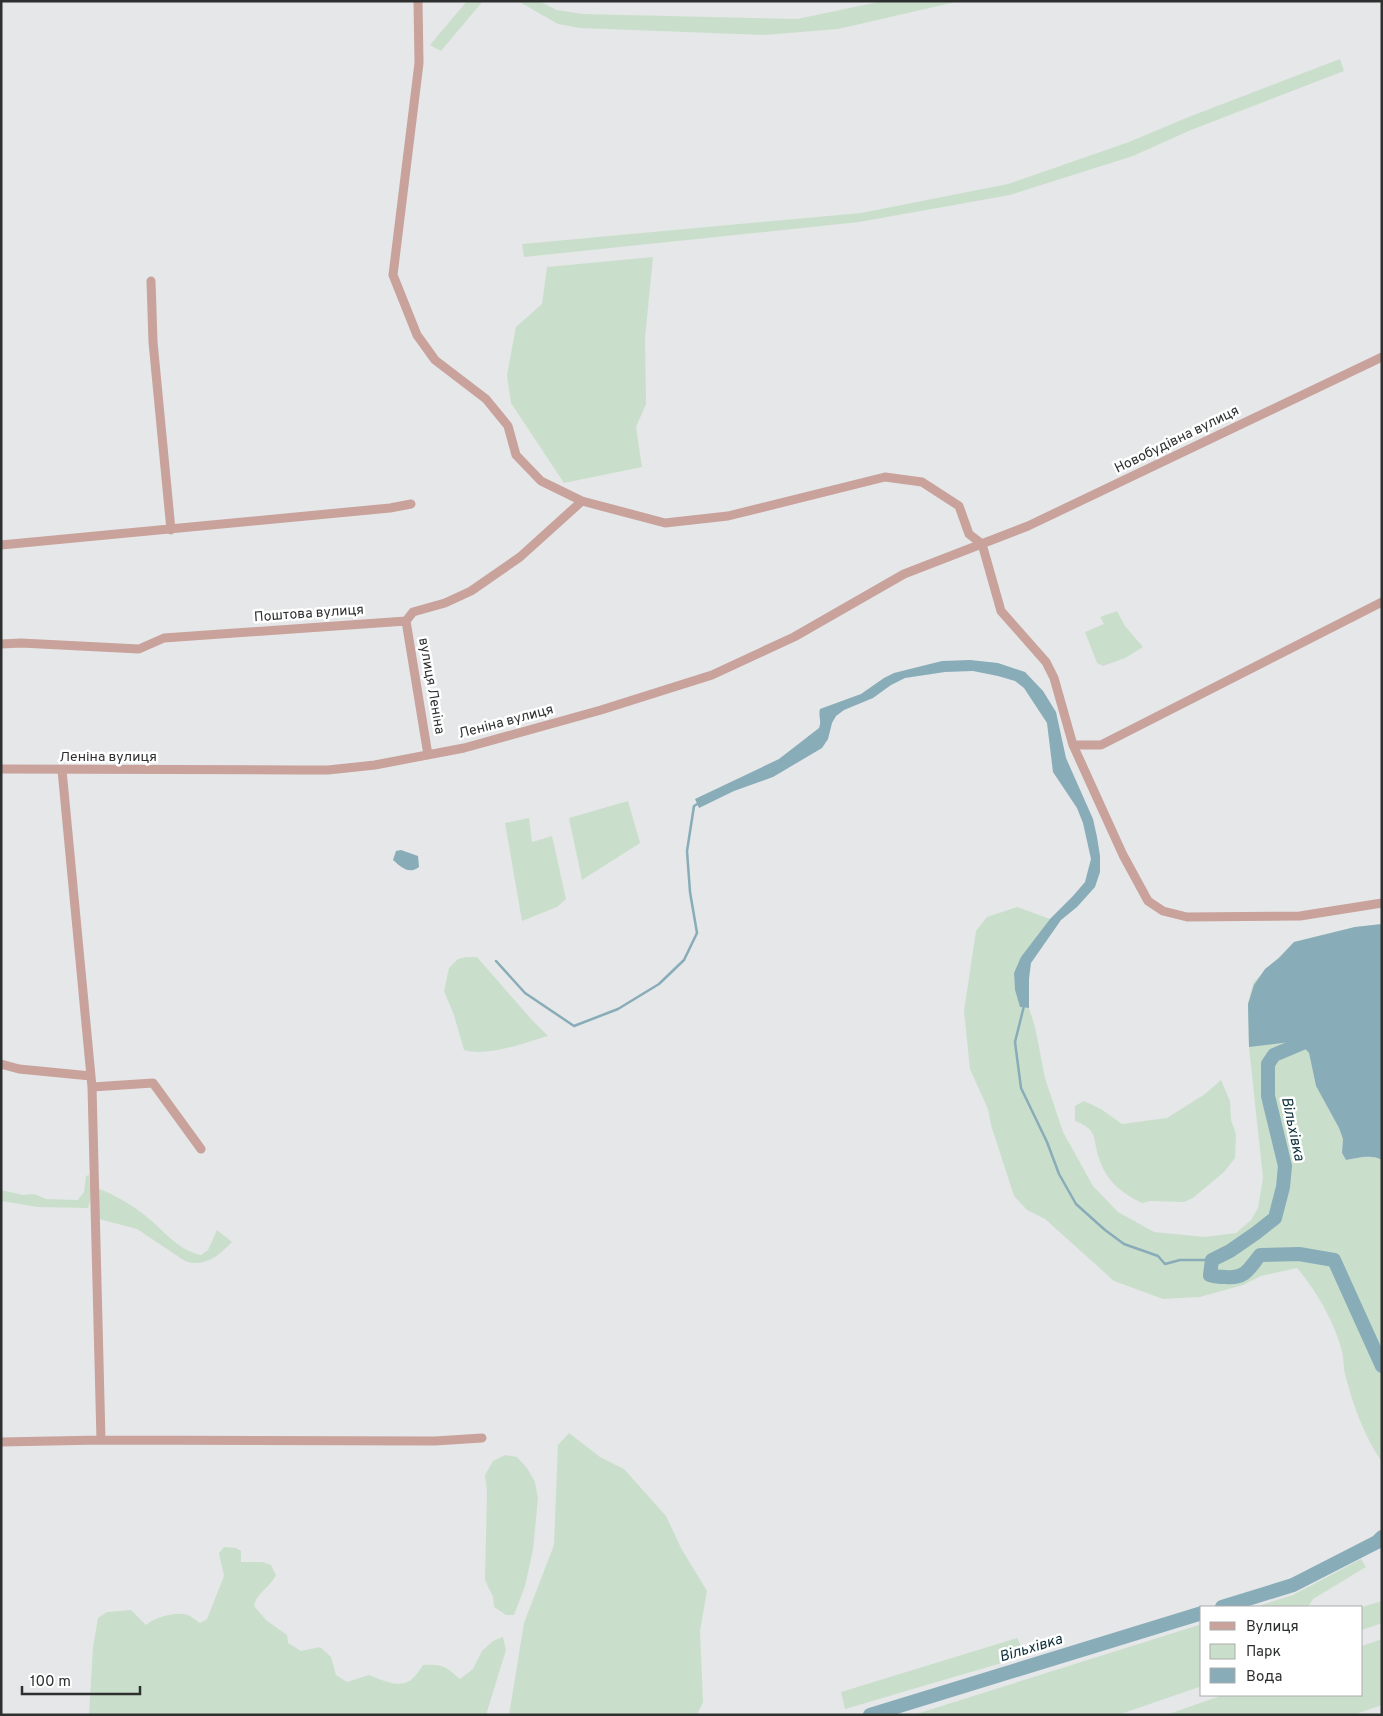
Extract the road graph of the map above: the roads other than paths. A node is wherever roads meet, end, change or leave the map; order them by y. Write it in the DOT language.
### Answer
graph roads {
  1 [pos="418,1"];
  2 [pos="151,281"];
  3 [pos="1382,357"];
  4 [pos="582,501"];
  5 [pos="411,504"];
  6 [pos="171,530"];
  7 [pos="982,544"];
  8 [pos="1,545"];
  9 [pos="1382,602"];
  10 [pos="406,621"];
  11 [pos="1,644"];
  12 [pos="1073,745"];
  13 [pos="428,755"];
  14 [pos="1,769"];
  15 [pos="62,770"];
  16 [pos="1382,903"];
  17 [pos="1,1064"];
  18 [pos="91,1076"];
  19 [pos="92,1086"];
  20 [pos="201,1149"];
  21 [pos="482,1438"];
  22 [pos="100,1440"];
  23 [pos="1,1442"];
  1 -- 4 [label="street"];
  2 -- 6 [label="street"];
  3 -- 7 [label="street, Новобудівна вулиця"];
  4 -- 7 [label="street"];
  4 -- 10 [label="street, Поштова вулиця"];
  5 -- 6 [label="street"];
  6 -- 8 [label="street"];
  7 -- 12 [label="street"];
  7 -- 13 [label="street, Леніна вулиця"];
  9 -- 12 [label="street"];
  10 -- 11 [label="street, Поштова вулиця"];
  10 -- 13 [label="street, вулиця Леніна"];
  12 -- 16 [label="street"];
  13 -- 15 [label="street, Леніна вулиця"];
  14 -- 15 [label="street, Леніна вулиця"];
  15 -- 18 [label="street"];
  17 -- 18 [label="street"];
  18 -- 19 [label="street"];
  19 -- 20 [label="street"];
  19 -- 22 [label="street"];
  21 -- 22 [label="street"];
  22 -- 23 [label="street"];
}
